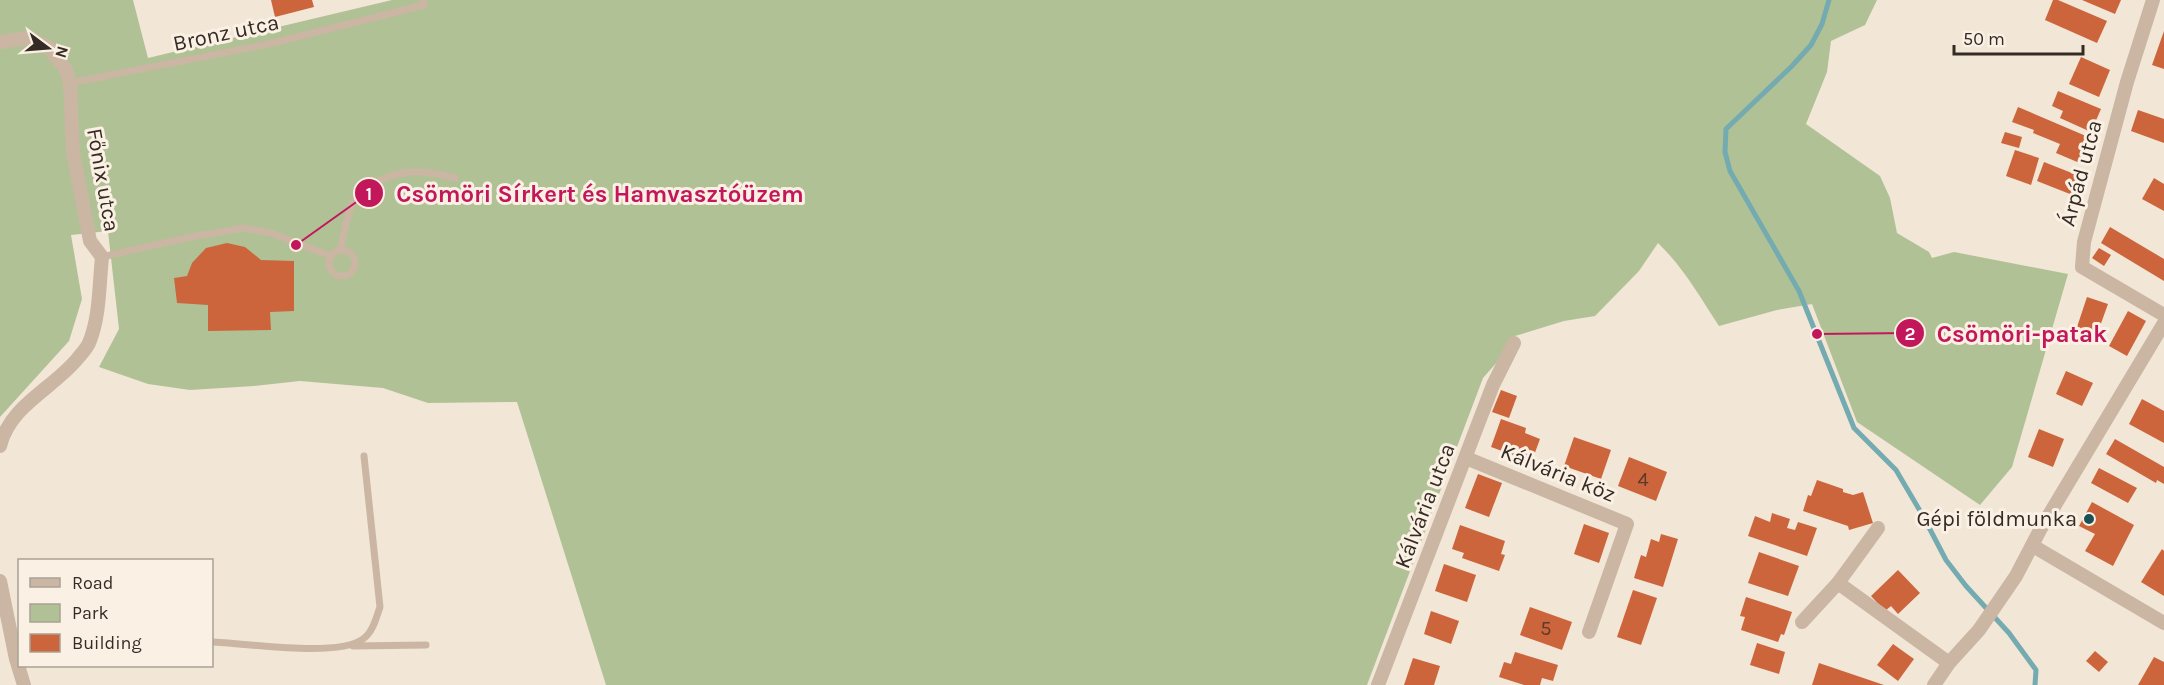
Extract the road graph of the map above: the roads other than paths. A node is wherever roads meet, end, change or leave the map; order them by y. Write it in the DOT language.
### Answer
graph roads {
  1 [pos="2153,0"];
  2 [pos="423,2"];
  3 [pos="0,42"];
  4 [pos="70,83"];
  5 [pos="455,178"];
  6 [pos="340,250"];
  7 [pos="331,256"];
  8 [pos="102,257"];
  9 [pos="2164,315"];
  10 [pos="2164,323"];
  11 [pos="1514,343"];
  12 [pos="0,446"];
  13 [pos="364,456"];
  14 [pos="1466,458"];
  15 [pos="1878,528"];
  16 [pos="2033,546"];
  17 [pos="0,581"];
  18 [pos="1838,583"];
  19 [pos="1802,622"];
  20 [pos="2164,623"];
  21 [pos="1589,632"];
  22 [pos="213,642"];
  23 [pos="426,645"];
  24 [pos="348,646"];
  25 [pos="18,659"];
  26 [pos="1949,663"];
  27 [pos="20,667"];
  28 [pos="24,685"];
  29 [pos="1378,685"];
  30 [pos="1934,685"];
  1 -- 9 [label="street, Árpád utca"];
  2 -- 4 [label="lane, Bronz utca"];
  3 -- 4 [label="street, Főnix utca"];
  4 -- 8 [label="street, Főnix utca"];
  5 -- 6 [label="lane"];
  6 -- 7 [label="lane"];
  6 -- 7 [label="lane"];
  7 -- 8 [label="lane"];
  8 -- 12 [label="street, Főnix utca"];
  10 -- 16 [label="street"];
  11 -- 14 [label="street, Kálvária utca"];
  13 -- 24 [label="lane"];
  14 -- 21 [label="street, Kálvária köz"];
  14 -- 29 [label="street, Kálvária utca"];
  15 -- 18 [label="street"];
  16 -- 20 [label="street"];
  16 -- 26 [label="street"];
  17 -- 25 [label="street"];
  18 -- 19 [label="street"];
  18 -- 26 [label="street"];
  22 -- 24 [label="lane"];
  23 -- 24 [label="lane"];
  26 -- 30 [label="street"];
  27 -- 28 [label="street"];
}
